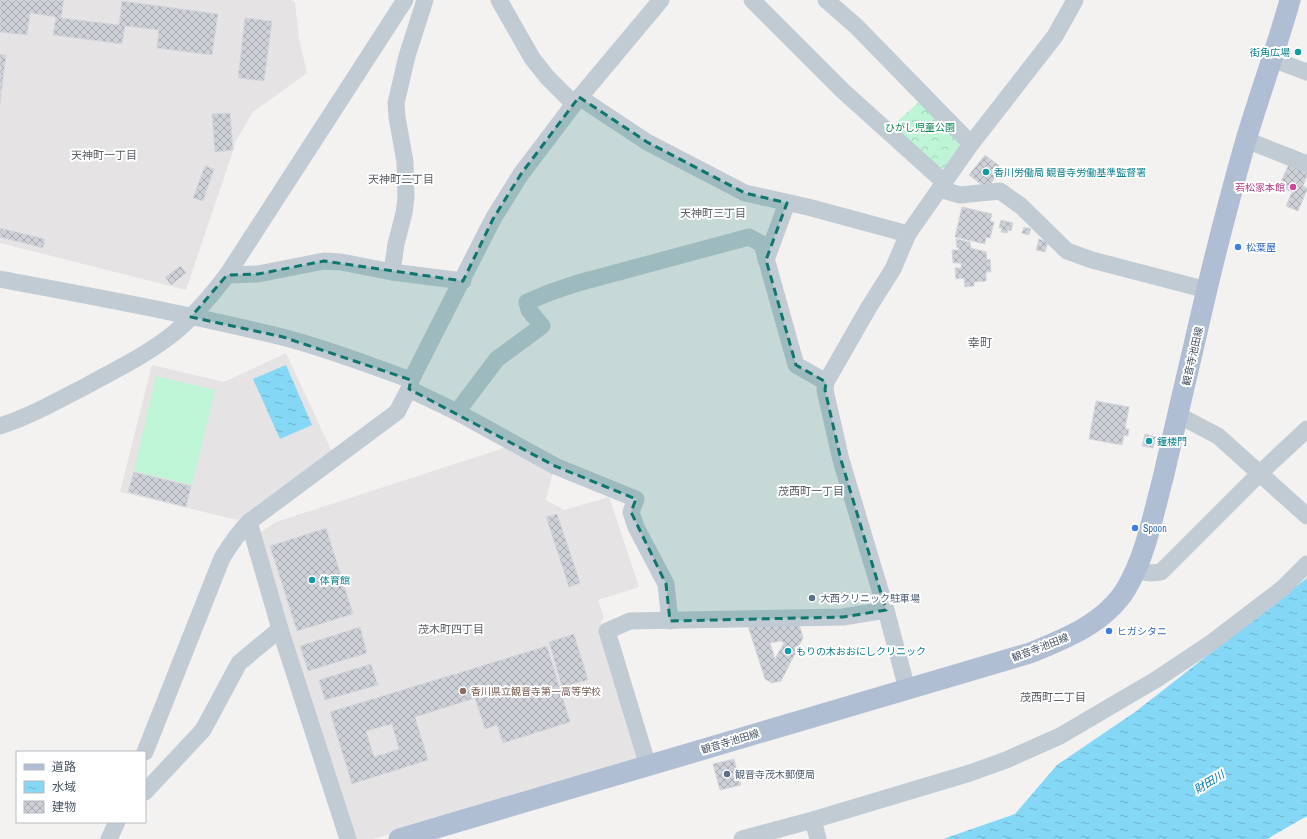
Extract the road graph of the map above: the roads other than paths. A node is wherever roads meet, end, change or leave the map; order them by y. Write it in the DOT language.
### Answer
graph roads {
  1 [pos="405,0"];
  2 [pos="425,0"];
  3 [pos="499,0"];
  4 [pos="661,0"];
  5 [pos="752,0"];
  6 [pos="826,0"];
  7 [pos="1075,0"];
  8 [pos="1290,0"];
  9 [pos="1272,59"];
  10 [pos="1307,72"];
  11 [pos="576,101"];
  12 [pos="1246,140"];
  13 [pos="971,144"];
  14 [pos="1307,164"];
  15 [pos="942,186"];
  16 [pos="787,203"];
  17 [pos="908,234"];
  18 [pos="766,260"];
  19 [pos="392,272"];
  20 [pos="227,275"];
  21 [pos="0,279"];
  22 [pos="463,281"];
  23 [pos="1207,290"];
  24 [pos="191,317"];
  25 [pos="826,382"];
  26 [pos="410,385"];
  27 [pos="457,412"];
  28 [pos="1178,415"];
  29 [pos="0,426"];
  30 [pos="1307,429"];
  31 [pos="1259,474"];
  32 [pos="1307,516"];
  33 [pos="249,522"];
  34 [pos="1307,564"];
  35 [pos="1135,571"];
  36 [pos="886,610"];
  37 [pos="670,621"];
  38 [pos="280,629"];
  39 [pos="907,689"];
  40 [pos="145,751"];
  41 [pos="648,766"];
  42 [pos="146,791"];
  43 [pos="813,820"];
  44 [pos="117,823"];
  45 [pos="109,839"];
  46 [pos="348,839"];
  47 [pos="399,839"];
  48 [pos="742,839"];
  49 [pos="818,839"];
  1 -- 20 [label="street"];
  2 -- 19 [label="street"];
  3 -- 11 [label="street"];
  4 -- 11 [label="street"];
  5 -- 15 [label="street"];
  6 -- 13 [label="street"];
  7 -- 13 [label="street"];
  8 -- 9 [label="main road, 観音寺池田線"];
  9 -- 10 [label="street"];
  9 -- 12 [label="main road, 観音寺池田線"];
  11 -- 16 [label="street"];
  11 -- 22 [label="street"];
  12 -- 14 [label="street"];
  12 -- 23 [label="main road, 観音寺池田線"];
  13 -- 15 [label="street"];
  15 -- 17 [label="street"];
  15 -- 23 [label="street"];
  16 -- 17 [label="street"];
  16 -- 18 [label="street"];
  17 -- 25 [label="street"];
  18 -- 25 [label="street"];
  18 -- 27 [label="street"];
  19 -- 20 [label="street"];
  19 -- 22 [label="street"];
  20 -- 24 [label="street"];
  21 -- 24 [label="street"];
  22 -- 26 [label="street"];
  23 -- 28 [label="main road, 観音寺池田線"];
  24 -- 26 [label="street"];
  24 -- 29 [label="street"];
  25 -- 36 [label="street"];
  26 -- 27 [label="street"];
  26 -- 33 [label="street"];
  27 -- 37 [label="street"];
  28 -- 31 [label="street"];
  28 -- 35 [label="main road, 観音寺池田線"];
  30 -- 31 [label="street"];
  31 -- 32 [label="street"];
  31 -- 35 [label="street"];
  33 -- 38 [label="street"];
  33 -- 40 [label="street"];
  34 -- 43 [label="street"];
  35 -- 39 [label="main road, 観音寺池田線"];
  36 -- 37 [label="street"];
  36 -- 39 [label="street"];
  37 -- 41 [label="street"];
  38 -- 42 [label="street"];
  38 -- 46 [label="street"];
  39 -- 41 [label="main road, 観音寺池田線"];
  41 -- 47 [label="main road, 観音寺池田線"];
  43 -- 48 [label="street"];
  43 -- 49 [label="street"];
  44 -- 45 [label="street"];
}
